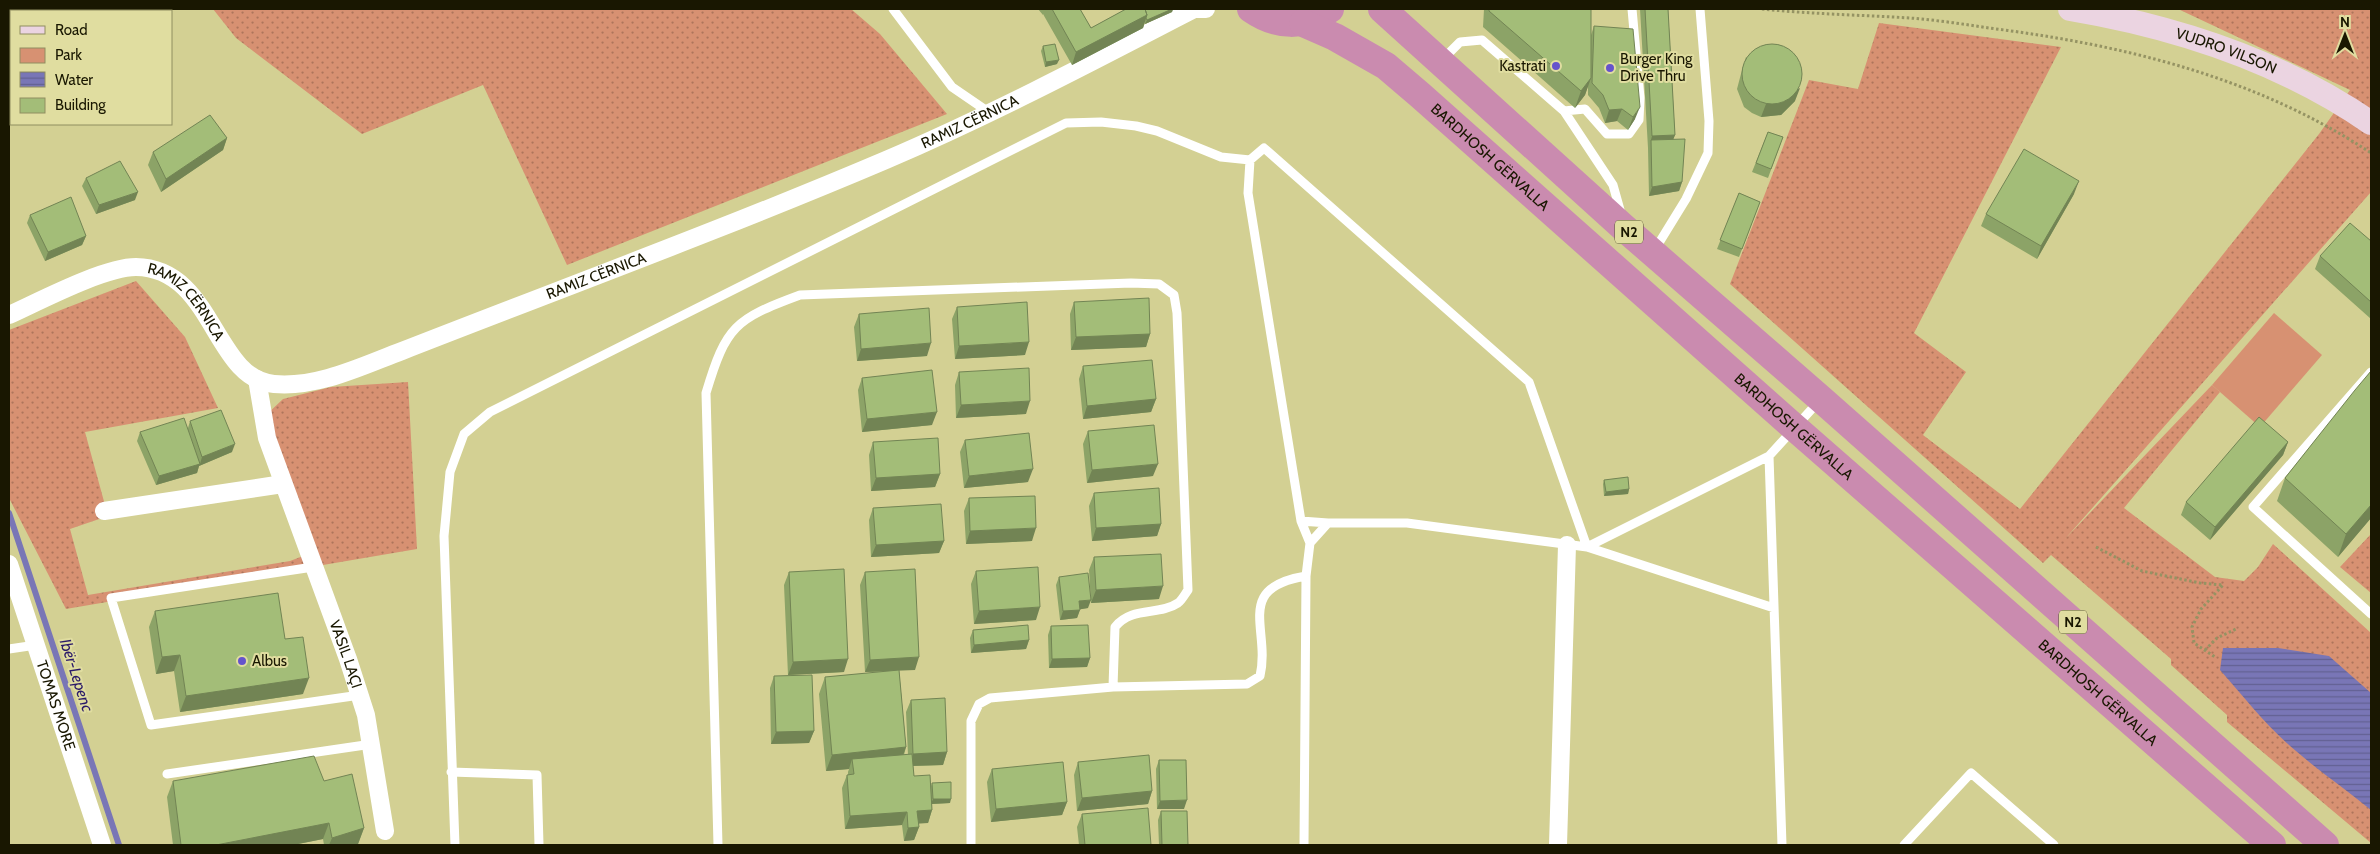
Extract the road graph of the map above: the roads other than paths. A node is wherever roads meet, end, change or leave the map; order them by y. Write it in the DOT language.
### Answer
graph roads {
  1 [pos="893,9"];
  2 [pos="1194,9"];
  3 [pos="1206,9"];
  4 [pos="1251,9"];
  5 [pos="1330,9"];
  6 [pos="1382,9"];
  7 [pos="1632,9"];
  8 [pos="1700,9"];
  9 [pos="2070,9"];
  10 [pos="1303,23"];
  11 [pos="1440,62"];
  12 [pos="1564,111"];
  13 [pos="990,113"];
  14 [pos="2371,123"];
  15 [pos="1250,160"];
  16 [pos="1623,228"];
  17 [pos="1653,253"];
  18 [pos="9,315"];
  19 [pos="2371,372"];
  20 [pos="257,379"];
  21 [pos="1821,399"];
  22 [pos="1795,428"];
  23 [pos="1769,456"];
  24 [pos="283,484"];
  25 [pos="104,511"];
  26 [pos="1302,521"];
  27 [pos="1328,522"];
  28 [pos="1310,543"];
  29 [pos="1567,545"];
  30 [pos="1587,547"];
  31 [pos="9,564"];
  32 [pos="313,567"];
  33 [pos="1306,576"];
  34 [pos="1774,608"];
  35 [pos="2371,614"];
  36 [pos="36,646"];
  37 [pos="9,649"];
  38 [pos="1113,687"];
  39 [pos="360,695"];
  40 [pos="372,744"];
  41 [pos="451,772"];
  42 [pos="167,774"];
  43 [pos="385,832"];
  44 [pos="102,845"];
  45 [pos="455,845"];
  46 [pos="539,845"];
  47 [pos="718,845"];
  48 [pos="971,845"];
  49 [pos="1304,845"];
  50 [pos="1558,845"];
  51 [pos="1782,845"];
  52 [pos="1904,845"];
  53 [pos="2054,845"];
  54 [pos="2272,845"];
  55 [pos="2325,845"];
  1 -- 13 [label="lane"];
  2 -- 3 [label="street, RAMIZ CËRNICA"];
  2 -- 13 [label="street, RAMIZ CËRNICA"];
  4 -- 10 [label="highway, N2"];
  5 -- 10 [label="highway, N2"];
  6 -- 11 [label="highway, N2"];
  7 -- 12 [label="lane"];
  8 -- 17 [label="lane"];
  9 -- 14 [label="main road, VUDRO VILSON"];
  10 -- 22 [label="highway, BARDHOSH GËRVALLA / N2"];
  11 -- 12 [label="lane"];
  11 -- 16 [label="highway, N2"];
  12 -- 16 [label="lane"];
  13 -- 20 [label="street, RAMIZ CËRNICA"];
  15 -- 26 [label="lane"];
  15 -- 30 [label="lane"];
  15 -- 41 [label="lane"];
  16 -- 17 [label="highway, N2"];
  17 -- 21 [label="highway, N2"];
  18 -- 20 [label="street, RAMIZ CËRNICA"];
  19 -- 35 [label="lane"];
  20 -- 24 [label="street, VASIL LAÇI"];
  21 -- 22 [label="lane"];
  21 -- 55 [label="highway, N2"];
  22 -- 23 [label="lane"];
  22 -- 54 [label="highway, BARDHOSH GËRVALLA / N2"];
  23 -- 30 [label="lane"];
  23 -- 34 [label="lane"];
  24 -- 25 [label="street"];
  24 -- 32 [label="street, VASIL LAÇI"];
  26 -- 27 [label="lane"];
  26 -- 28 [label="lane"];
  27 -- 28 [label="lane"];
  27 -- 29 [label="lane"];
  28 -- 33 [label="lane"];
  29 -- 30 [label="lane"];
  29 -- 50 [label="street"];
  30 -- 34 [label="lane"];
  31 -- 36 [label="street, TOMAS MORE"];
  32 -- 39 [label="street, VASIL LAÇI"];
  32 -- 39 [label="lane"];
  33 -- 38 [label="lane"];
  33 -- 49 [label="lane"];
  34 -- 51 [label="lane"];
  36 -- 37 [label="lane"];
  36 -- 44 [label="street, TOMAS MORE"];
  38 -- 47 [label="lane"];
  38 -- 48 [label="lane"];
  39 -- 40 [label="street, VASIL LAÇI"];
  40 -- 42 [label="lane"];
  40 -- 43 [label="street, VASIL LAÇI"];
  41 -- 45 [label="lane"];
  41 -- 46 [label="lane"];
  52 -- 53 [label="lane"];
}
